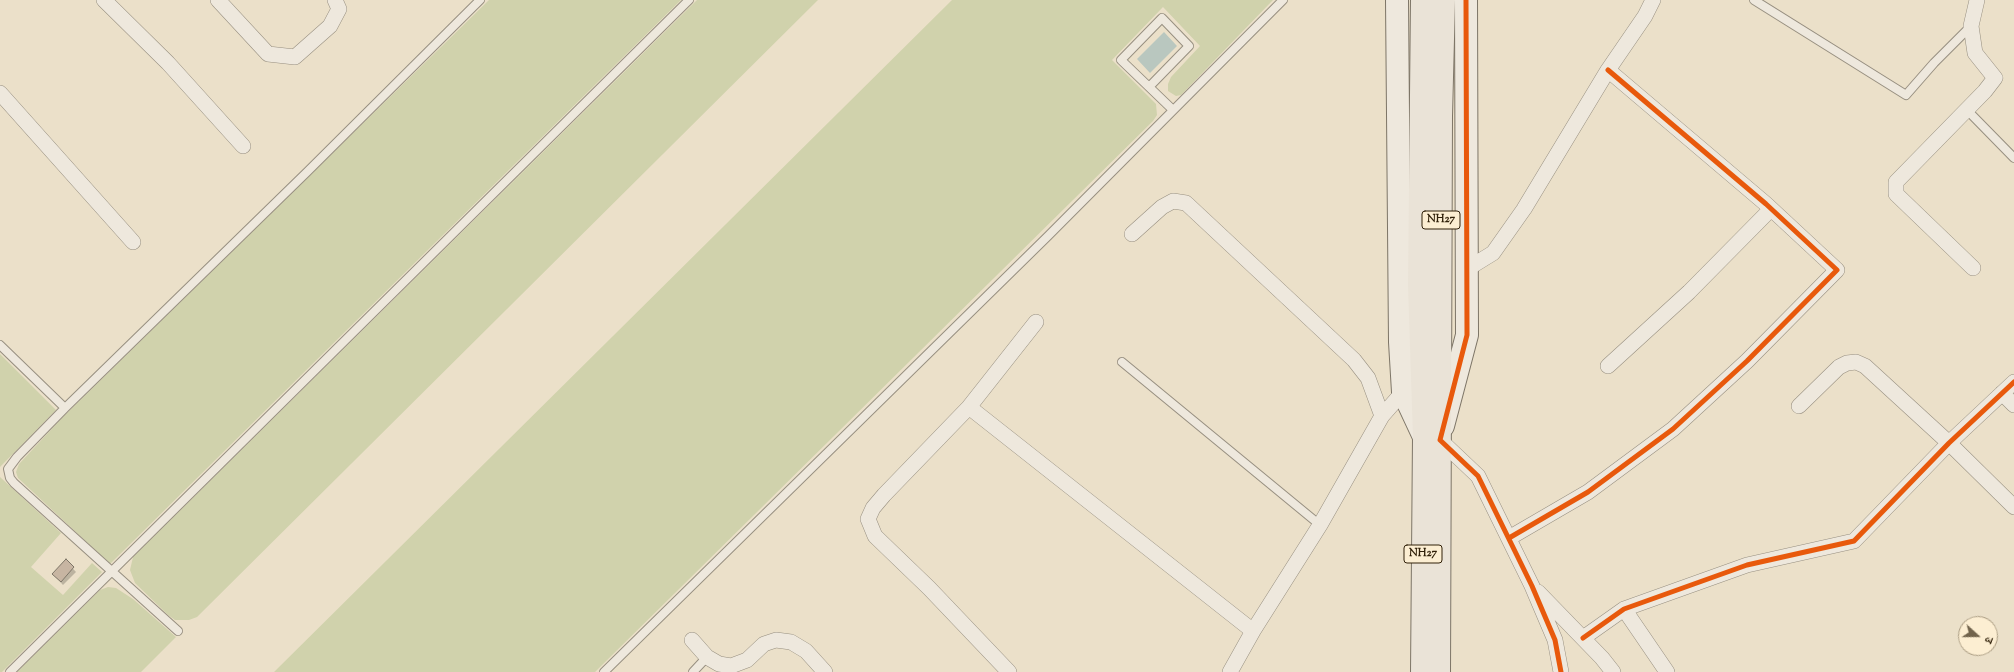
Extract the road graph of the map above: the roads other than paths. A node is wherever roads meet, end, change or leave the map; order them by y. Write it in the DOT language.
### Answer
graph roads {
  1 [pos="104,0"];
  2 [pos="218,0"];
  3 [pos="335,0"];
  4 [pos="480,0"];
  5 [pos="689,0"];
  6 [pos="1283,0"];
  7 [pos="1397,0"];
  8 [pos="1422,0"];
  9 [pos="1444,0"];
  10 [pos="1466,0"];
  11 [pos="1653,0"];
  12 [pos="1754,0"];
  13 [pos="1977,0"];
  14 [pos="1971,26"];
  15 [pos="1608,70"];
  16 [pos="1149,87"];
  17 [pos="0,93"];
  18 [pos="1173,110"];
  19 [pos="1967,110"];
  20 [pos="243,146"];
  21 [pos="2014,158"];
  22 [pos="1771,209"];
  23 [pos="1132,234"];
  24 [pos="133,242"];
  25 [pos="1973,268"];
  26 [pos="1467,269"];
  27 [pos="1036,322"];
  28 [pos="0,345"];
  29 [pos="1122,362"];
  30 [pos="1608,366"];
  31 [pos="2014,382"];
  32 [pos="1403,392"];
  33 [pos="2002,393"];
  34 [pos="2014,405"];
  35 [pos="1799,406"];
  36 [pos="969,407"];
  37 [pos="65,408"];
  38 [pos="1382,416"];
  39 [pos="1432,438"];
  40 [pos="1950,443"];
  41 [pos="2014,507"];
  42 [pos="1320,525"];
  43 [pos="1509,538"];
  44 [pos="112,571"];
  45 [pos="1532,586"];
  46 [pos="1624,609"];
  47 [pos="1253,630"];
  48 [pos="178,631"];
  49 [pos="1583,638"];
  50 [pos="692,640"];
  51 [pos="707,657"];
  52 [pos="10,672"];
  53 [pos="604,672"];
  54 [pos="694,672"];
  55 [pos="825,672"];
  56 [pos="1009,672"];
  57 [pos="1230,672"];
  58 [pos="1422,672"];
  59 [pos="1439,672"];
  60 [pos="1561,672"];
  61 [pos="1613,672"];
  62 [pos="1667,672"];
  1 -- 20 [label="street"];
  2 -- 3 [label="street"];
  4 -- 37 [label="lane"];
  5 -- 44 [label="lane"];
  6 -- 18 [label="lane"];
  7 -- 32 [label="street"];
  8 -- 39 [label="highway, NH27"];
  9 -- 39 [label="highway, NH27"];
  10 -- 26 [label="street"];
  11 -- 15 [label="street"];
  12 -- 14 [label="lane"];
  13 -- 14 [label="street"];
  14 -- 19 [label="street"];
  15 -- 22 [label="street"];
  15 -- 26 [label="street"];
  16 -- 16 [label="lane"];
  16 -- 18 [label="lane"];
  17 -- 24 [label="street"];
  18 -- 53 [label="lane"];
  19 -- 21 [label="lane"];
  19 -- 25 [label="street"];
  22 -- 30 [label="street"];
  22 -- 43 [label="street"];
  23 -- 38 [label="street"];
  26 -- 39 [label="street"];
  27 -- 36 [label="street"];
  28 -- 37 [label="lane"];
  29 -- 42 [label="lane"];
  31 -- 33 [label="street"];
  32 -- 38 [label="street"];
  32 -- 39 [label="street"];
  33 -- 34 [label="street"];
  33 -- 40 [label="street"];
  35 -- 40 [label="street"];
  36 -- 47 [label="street"];
  36 -- 56 [label="street"];
  37 -- 44 [label="lane"];
  38 -- 42 [label="street"];
  39 -- 43 [label="street"];
  39 -- 58 [label="highway, NH27"];
  39 -- 59 [label="highway, NH27"];
  40 -- 41 [label="street"];
  40 -- 46 [label="street"];
  42 -- 47 [label="street"];
  43 -- 45 [label="street"];
  44 -- 48 [label="lane"];
  44 -- 52 [label="lane"];
  45 -- 49 [label="street"];
  45 -- 60 [label="street"];
  46 -- 49 [label="street"];
  46 -- 62 [label="street"];
  47 -- 57 [label="street"];
  49 -- 61 [label="street"];
  50 -- 51 [label="street"];
  51 -- 54 [label="lane"];
  51 -- 55 [label="street"];
}
